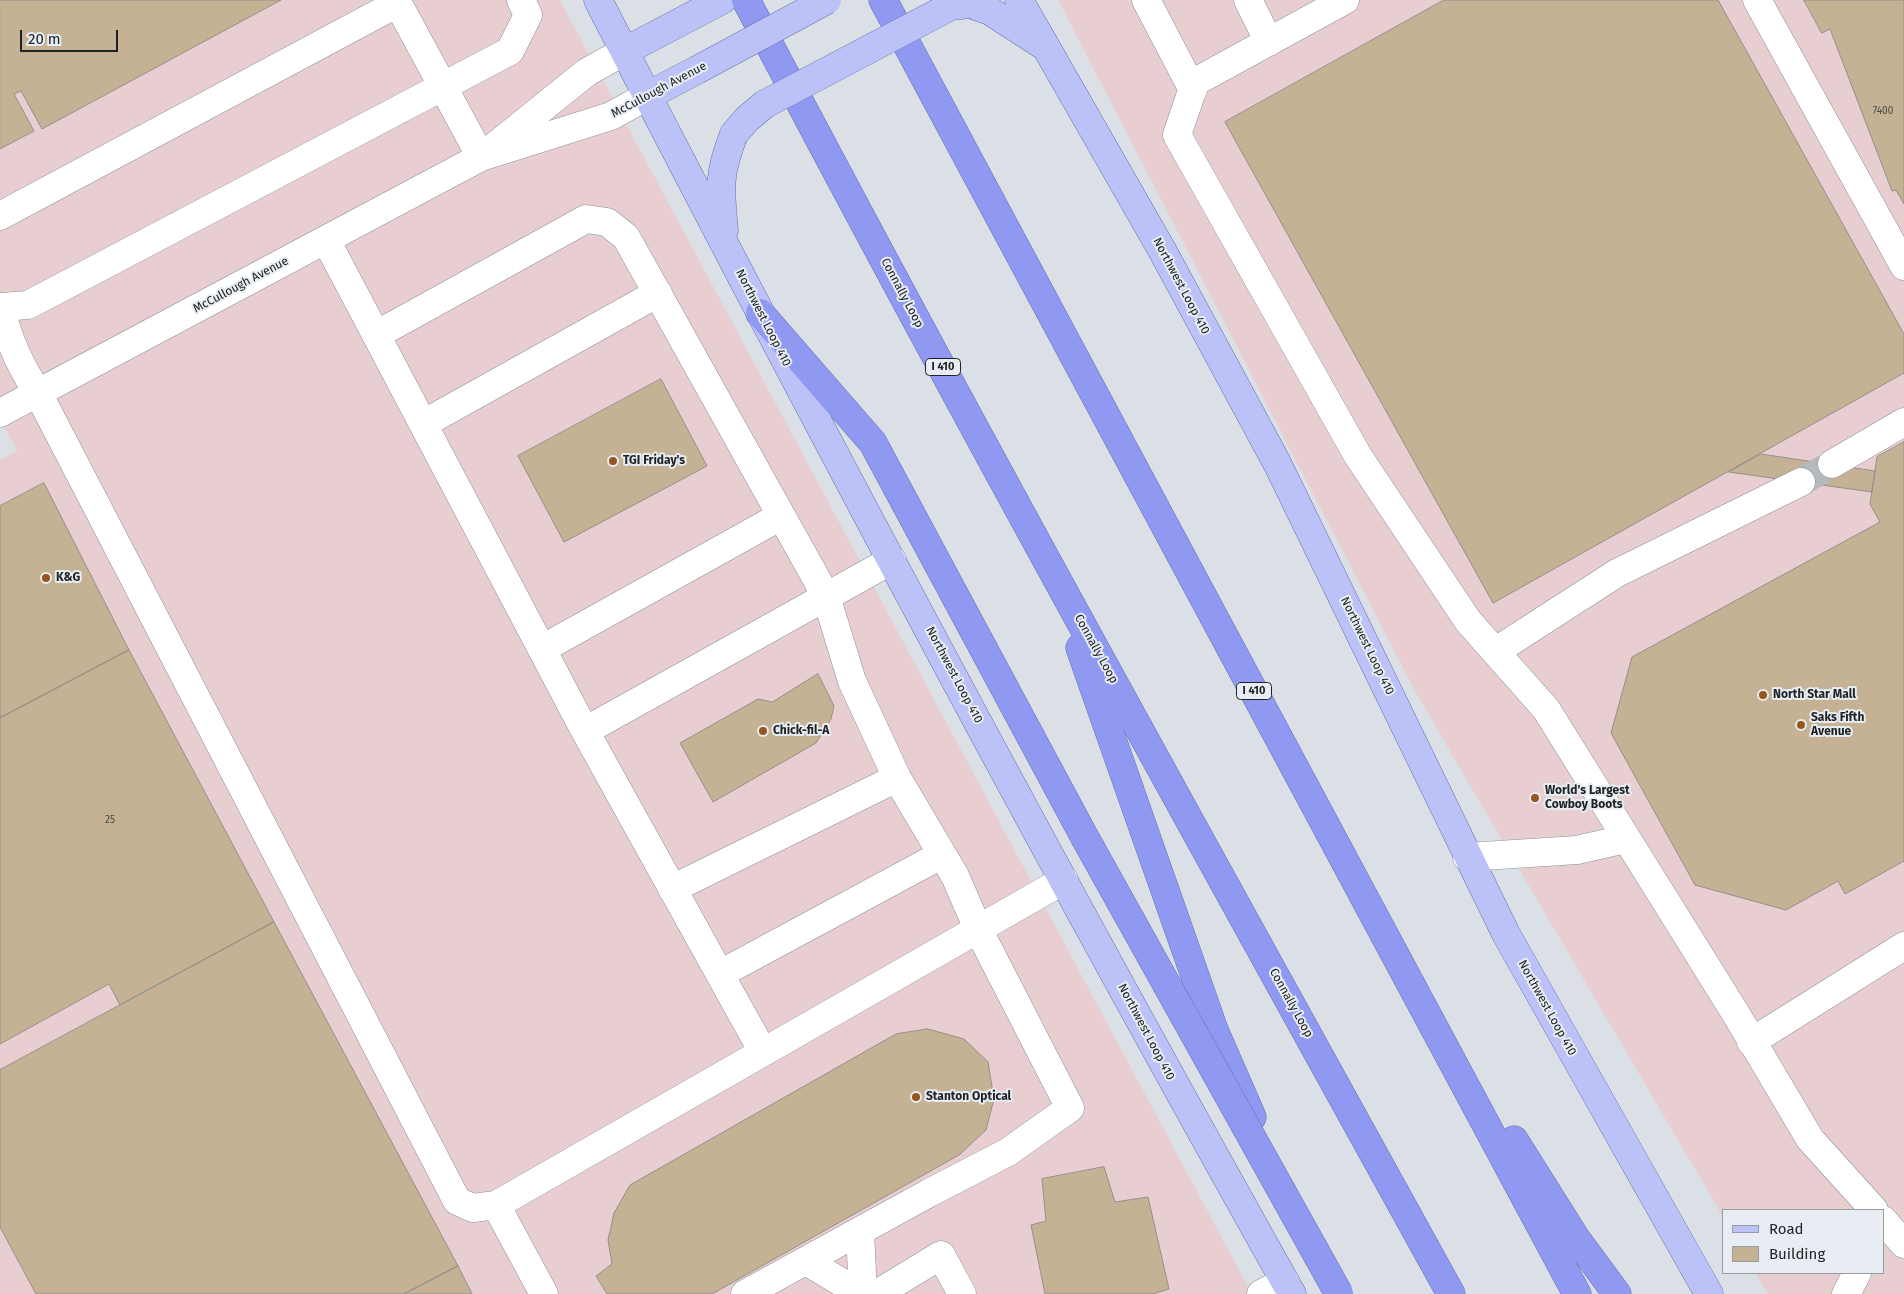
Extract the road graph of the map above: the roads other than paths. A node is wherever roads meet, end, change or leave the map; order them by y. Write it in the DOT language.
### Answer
graph roads {
  1 [pos="521,0"];
  2 [pos="598,0"];
  3 [pos="722,0"];
  4 [pos="746,0"];
  5 [pos="827,0"];
  6 [pos="883,0"];
  7 [pos="1020,0"];
  8 [pos="1146,0"];
  9 [pos="1248,0"];
  10 [pos="1345,0"];
  11 [pos="1757,0"];
  12 [pos="397,2"];
  13 [pos="1269,42"];
  14 [pos="1044,47"];
  15 [pos="625,51"];
  16 [pos="442,87"];
  17 [pos="1193,90"];
  18 [pos="649,96"];
  19 [pos="481,157"];
  20 [pos="0,216"];
  21 [pos="326,240"];
  22 [pos="725,243"];
  23 [pos="1904,266"];
  24 [pos="658,293"];
  25 [pos="0,308"];
  26 [pos="760,313"];
  27 [pos="376,335"];
  28 [pos="38,393"];
  29 [pos="0,413"];
  30 [pos="1904,422"];
  31 [pos="423,424"];
  32 [pos="1832,464"];
  33 [pos="1801,482"];
  34 [pos="781,516"];
  35 [pos="892,560"];
  36 [pos="1054,573"];
  37 [pos="826,596"];
  38 [pos="542,648"];
  39 [pos="1496,651"];
  40 [pos="585,731"];
  41 [pos="897,778"];
  42 [pos="1625,838"];
  43 [pos="941,855"];
  44 [pos="1466,857"];
  45 [pos="1064,880"];
  46 [pos="672,889"];
  47 [pos="978,929"];
  48 [pos="1904,946"];
  49 [pos="1393,949"];
  50 [pos="720,974"];
  51 [pos="1751,1042"];
  52 [pos="763,1052"];
  53 [pos="496,1206"];
  54 [pos="1871,1209"];
  55 [pos="1884,1223"];
  56 [pos="860,1231"];
  57 [pos="1904,1244"];
  58 [pos="806,1261"];
  59 [pos="1856,1274"];
  60 [pos="1279,1290"];
  61 [pos="544,1294"];
  62 [pos="745,1294"];
  63 [pos="862,1294"];
  64 [pos="877,1294"];
  65 [pos="962,1294"];
  66 [pos="1330,1294"];
  67 [pos="1339,1294"];
  68 [pos="1452,1294"];
  69 [pos="1577,1294"];
  70 [pos="1618,1294"];
  71 [pos="1709,1294"];
  72 [pos="1846,1294"];
  1 -- 16 [label="street"];
  2 -- 15 [label="main road, Northwest Loop 410"];
  3 -- 15 [label="main road, McCullough Avenue"];
  4 -- 36 [label="highway, Connally Loop / I 410"];
  5 -- 18 [label="main road, McCullough Avenue, bridge"];
  6 -- 49 [label="highway, I 410"];
  7 -- 14 [label="main road, Northwest Loop 410"];
  8 -- 17 [label="street"];
  9 -- 13 [label="street"];
  10 -- 13 [label="street"];
  11 -- 23 [label="street"];
  12 -- 16 [label="street"];
  12 -- 20 [label="street"];
  13 -- 17 [label="street"];
  14 -- 22 [label="main road, bridge"];
  14 -- 44 [label="main road, Northwest Loop 410"];
  15 -- 18 [label="main road, Northwest Loop 410"];
  15 -- 19 [label="street, McCullough Avenue"];
  16 -- 19 [label="street"];
  16 -- 25 [label="street"];
  17 -- 39 [label="street"];
  18 -- 19 [label="street, McCullough Avenue"];
  18 -- 22 [label="main road, Northwest Loop 410"];
  19 -- 21 [label="street, McCullough Avenue"];
  21 -- 27 [label="street"];
  21 -- 28 [label="street, McCullough Avenue"];
  22 -- 26 [label="main road, Northwest Loop 410"];
  24 -- 27 [label="street"];
  24 -- 31 [label="street"];
  24 -- 34 [label="street"];
  25 -- 28 [label="street"];
  26 -- 35 [label="main road, Northwest Loop 410"];
  26 -- 67 [label="highway, bridge"];
  27 -- 31 [label="street"];
  28 -- 29 [label="street, McCullough Avenue"];
  28 -- 53 [label="street"];
  30 -- 32 [label="street"];
  31 -- 38 [label="street"];
  33 -- 39 [label="street"];
  34 -- 37 [label="street"];
  34 -- 38 [label="street"];
  35 -- 37 [label="street"];
  35 -- 45 [label="main road, Northwest Loop 410"];
  36 -- 66 [label="highway"];
  36 -- 68 [label="highway, Connally Loop / I 410"];
  37 -- 40 [label="street"];
  37 -- 41 [label="street"];
  38 -- 40 [label="street"];
  39 -- 42 [label="street"];
  40 -- 46 [label="street"];
  41 -- 43 [label="street"];
  41 -- 46 [label="street"];
  42 -- 44 [label="street"];
  42 -- 51 [label="street"];
  43 -- 47 [label="street"];
  43 -- 50 [label="street"];
  44 -- 71 [label="main road, Northwest Loop 410"];
  45 -- 47 [label="street"];
  45 -- 60 [label="main road, Northwest Loop 410"];
  46 -- 50 [label="street"];
  47 -- 52 [label="street"];
  47 -- 56 [label="street"];
  48 -- 51 [label="street"];
  49 -- 69 [label="highway, I 410"];
  49 -- 70 [label="highway"];
  50 -- 52 [label="street"];
  51 -- 54 [label="street"];
  52 -- 53 [label="street"];
  53 -- 61 [label="street"];
  55 -- 57 [label="street"];
  56 -- 58 [label="street"];
  56 -- 63 [label="street"];
  58 -- 62 [label="street"];
  58 -- 63 [label="street"];
  59 -- 72 [label="street"];
  64 -- 65 [label="street"];
}
